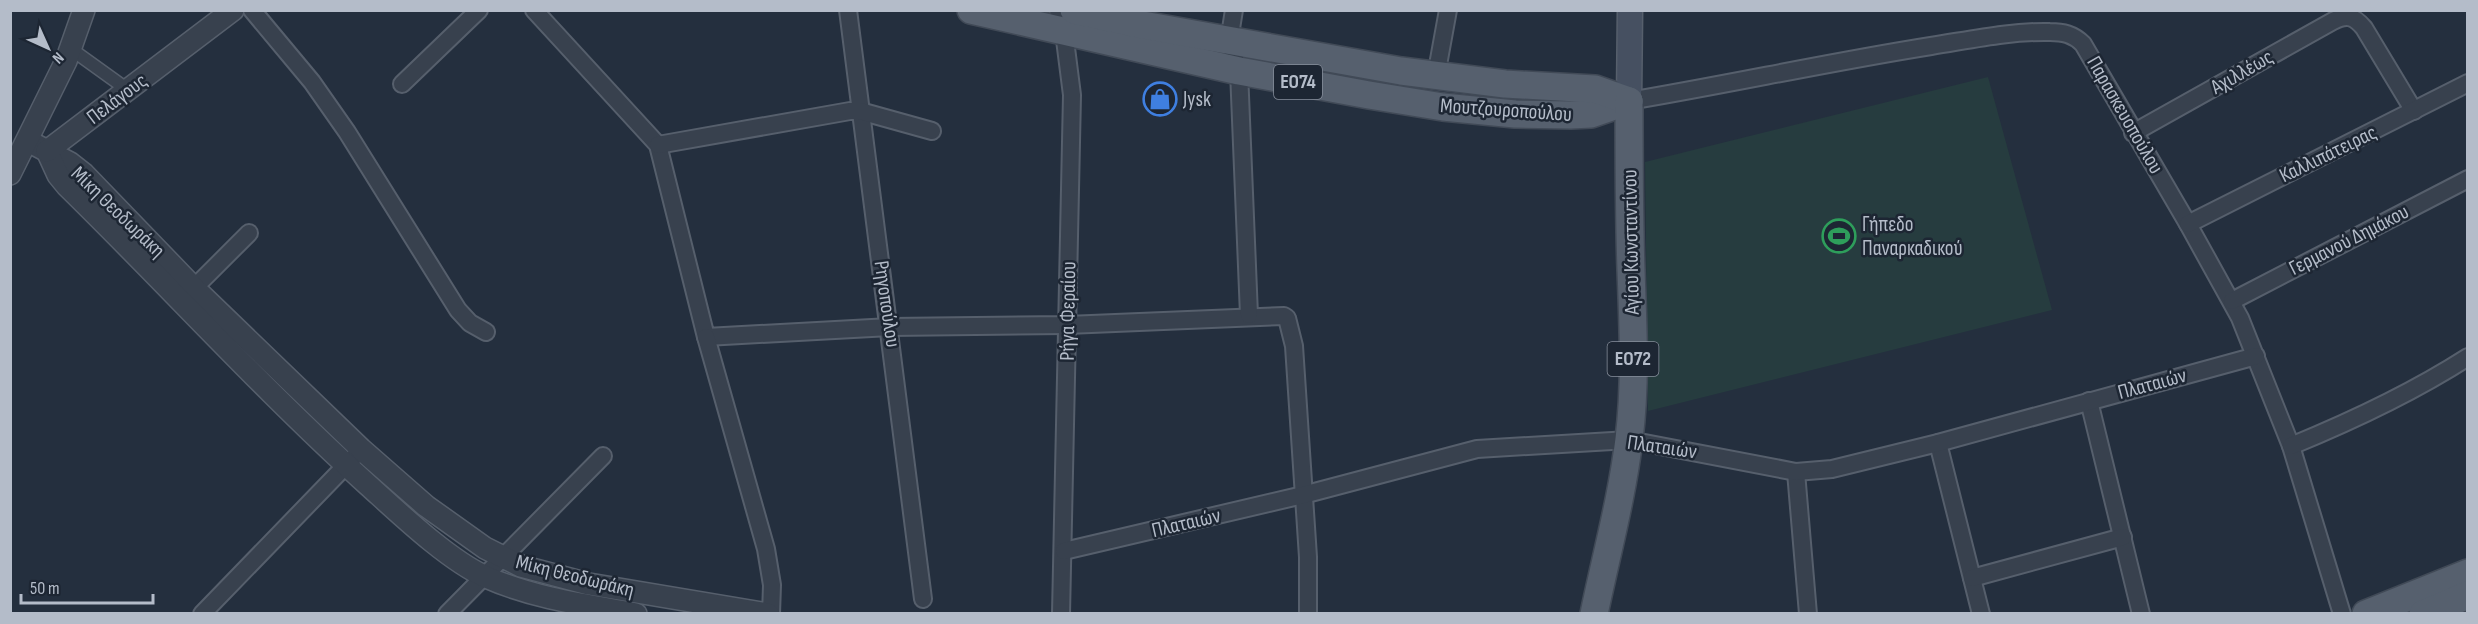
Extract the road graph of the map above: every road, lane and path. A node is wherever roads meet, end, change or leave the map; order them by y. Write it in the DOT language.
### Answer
graph roads {
  1 [pos="84,10"];
  2 [pos="233,10"];
  3 [pos="252,10"];
  4 [pos="479,10"];
  5 [pos="534,10"];
  6 [pos="848,10"];
  7 [pos="971,10"];
  8 [pos="1234,10"];
  9 [pos="1448,10"];
  10 [pos="1630,10"];
  11 [pos="1065,18"];
  12 [pos="1228,41"];
  13 [pos="71,49"];
  14 [pos="1239,71"];
  15 [pos="1436,76"];
  16 [pos="2468,83"];
  17 [pos="402,84"];
  18 [pos="128,90"];
  19 [pos="1629,101"];
  20 [pos="860,111"];
  21 [pos="2414,111"];
  22 [pos="932,131"];
  23 [pos="2133,133"];
  24 [pos="28,141"];
  25 [pos="658,145"];
  26 [pos="47,151"];
  27 [pos="10,174"];
  28 [pos="2468,179"];
  29 [pos="2188,224"];
  30 [pos="249,233"];
  31 [pos="188,294"];
  32 [pos="2232,301"];
  33 [pos="1249,315"];
  34 [pos="1067,325"];
  35 [pos="890,327"];
  36 [pos="486,332"];
  37 [pos="706,337"];
  38 [pos="2256,356"];
  39 [pos="2468,357"];
  40 [pos="2089,401"];
  41 [pos="1629,440"];
  42 [pos="1938,443"];
  43 [pos="2291,446"];
  44 [pos="361,449"];
  45 [pos="603,456"];
  46 [pos="346,465"];
  47 [pos="1796,472"];
  48 [pos="1303,495"];
  49 [pos="2123,537"];
  50 [pos="1064,551"];
  51 [pos="503,558"];
  52 [pos="2468,573"];
  53 [pos="484,576"];
  54 [pos="1972,578"];
  55 [pos="2468,595"];
  56 [pos="924,599"];
  57 [pos="202,614"];
  58 [pos="447,614"];
  59 [pos="636,614"];
  60 [pos="770,614"];
  61 [pos="1061,614"];
  62 [pos="1308,614"];
  63 [pos="1594,614"];
  64 [pos="1808,614"];
  65 [pos="1981,614"];
  66 [pos="2141,614"];
  67 [pos="2342,614"];
  68 [pos="2366,614"];
  69 [pos="2423,614"];
  1 -- 13 [label="street"];
  2 -- 18 [label="street, Πελάγους"];
  3 -- 36 [label="street"];
  4 -- 17 [label="street"];
  5 -- 25 [label="street"];
  6 -- 20 [label="street, Ρηγοπούλου"];
  7 -- 11 [label="main road, Μουτζουροπούλου / ΕΟ74"];
  8 -- 12 [label="street"];
  9 -- 15 [label="street"];
  10 -- 19 [label="main road, Αγίου Κωνσταντίνου"];
  11 -- 12 [label="main road, Μουτζουροπούλου / ΕΟ74"];
  11 -- 14 [label="main road, Μουτζουροπούλου / ΕΟ74"];
  11 -- 34 [label="street, Ρήγα Φεραίου"];
  12 -- 14 [label="street"];
  12 -- 15 [label="main road, Μουτζουροπούλου / ΕΟ74"];
  13 -- 18 [label="street"];
  13 -- 24 [label="street"];
  14 -- 19 [label="main road, Μουτζουροπούλου / ΕΟ74"];
  14 -- 33 [label="street"];
  15 -- 19 [label="main road, Μουτζουροπούλου / ΕΟ74"];
  16 -- 21 [label="street, Καλλιπάτειρας"];
  18 -- 26 [label="street, Πελάγους"];
  19 -- 23 [label="street, Παρασκευοπούλου"];
  19 -- 41 [label="main road, Αγίου Κωνσταντίνου / ΕΟ72"];
  20 -- 22 [label="street"];
  20 -- 25 [label="street"];
  20 -- 35 [label="street, Ρηγοπούλου"];
  21 -- 23 [label="street, Αχιλλέως"];
  21 -- 29 [label="street, Καλλιπάτειρας"];
  23 -- 29 [label="street, Παρασκευοπούλου"];
  24 -- 26 [label="street"];
  24 -- 27 [label="street"];
  25 -- 37 [label="street"];
  26 -- 31 [label="street, Μίκη Θεοδωράκη"];
  28 -- 32 [label="street, Γερμανού Δημάκου"];
  29 -- 32 [label="street, Παρασκευοπούλου"];
  30 -- 31 [label="street"];
  31 -- 44 [label="street, Μίκη Θεοδωράκη"];
  31 -- 46 [label="street, Μίκη Θεοδωράκη"];
  32 -- 38 [label="street, Παρασκευοπούλου"];
  33 -- 34 [label="street"];
  33 -- 48 [label="street"];
  34 -- 35 [label="street"];
  34 -- 50 [label="street, Ρήγα Φεραίου"];
  35 -- 37 [label="street"];
  35 -- 56 [label="street, Ρηγοπούλου"];
  37 -- 60 [label="street"];
  38 -- 40 [label="street, Πλαταιών"];
  38 -- 43 [label="street, Παρασκευοπούλου"];
  39 -- 43 [label="street"];
  40 -- 42 [label="street, Πλαταιών"];
  40 -- 49 [label="street"];
  41 -- 47 [label="street, Πλαταιών"];
  41 -- 48 [label="street, Πλαταιών"];
  41 -- 63 [label="main road, Αγίου Κωνσταντίνου / ΕΟ72"];
  42 -- 47 [label="street, Πλαταιών"];
  42 -- 54 [label="street"];
  43 -- 67 [label="street, Παρασκευοπούλου"];
  44 -- 46 [label="street"];
  44 -- 51 [label="street, Μίκη Θεοδωράκη"];
  45 -- 51 [label="street"];
  46 -- 53 [label="street, Μίκη Θεοδωράκη"];
  46 -- 57 [label="street"];
  47 -- 64 [label="street"];
  48 -- 50 [label="street, Πλαταιών"];
  48 -- 62 [label="street"];
  49 -- 54 [label="street"];
  49 -- 66 [label="street"];
  50 -- 61 [label="street, Ρήγα Φεραίου"];
  51 -- 53 [label="street"];
  51 -- 60 [label="street, Μίκη Θεοδωράκη"];
  52 -- 68 [label="main road"];
  53 -- 58 [label="street"];
  53 -- 59 [label="street, Μίκη Θεοδωράκη"];
  54 -- 65 [label="street"];
  55 -- 69 [label="main road"];
}
